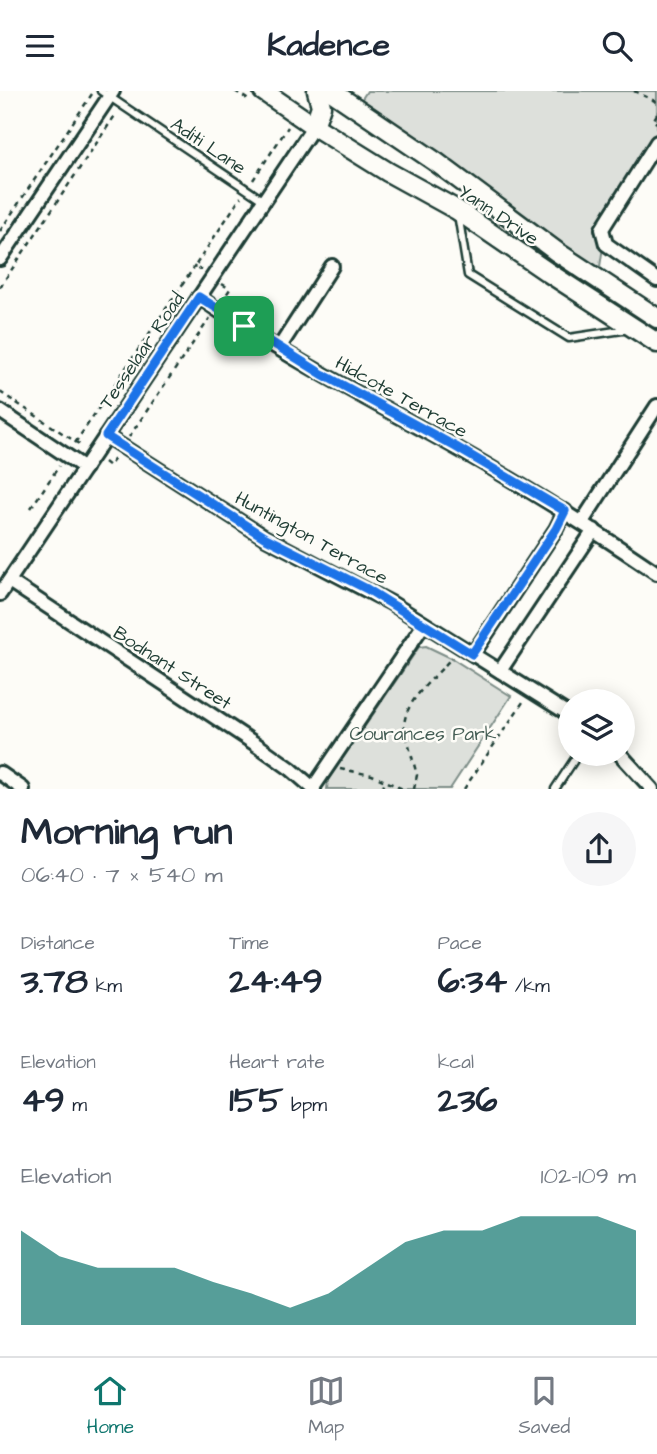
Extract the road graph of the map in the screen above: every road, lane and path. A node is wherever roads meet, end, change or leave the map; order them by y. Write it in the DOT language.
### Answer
graph roads {
  1 [pos="94,91"];
  2 [pos="263,91"];
  3 [pos="317,91"];
  4 [pos="331,91"];
  5 [pos="634,91"];
  6 [pos="108,93"];
  7 [pos="657,102"];
  8 [pos="122,105"];
  9 [pos="657,114"];
  10 [pos="657,123"];
  11 [pos="314,127"];
  12 [pos="657,142"];
  13 [pos="264,201"];
  14 [pos="457,210"];
  15 [pos="0,231"];
  16 [pos="0,259"];
  17 [pos="195,266"];
  18 [pos="332,266"];
  19 [pos="657,280"];
  20 [pos="0,287"];
  21 [pos="199,297"];
  22 [pos="657,318"];
  23 [pos="634,328"];
  24 [pos="657,343"];
  25 [pos="279,348"];
  26 [pos="657,406"];
  27 [pos="0,411"];
  28 [pos="106,436"];
  29 [pos="66,455"];
  30 [pos="85,468"];
  31 [pos="30,508"];
  32 [pos="565,511"];
  33 [pos="582,522"];
  34 [pos="594,530"];
  35 [pos="657,573"];
  36 [pos="9,581"];
  37 [pos="0,594"];
  38 [pos="424,624"];
  39 [pos="459,646"];
  40 [pos="472,654"];
  41 [pos="500,671"];
  42 [pos="531,690"];
  43 [pos="558,707"];
  44 [pos="330,763"];
  45 [pos="570,766"];
  46 [pos="631,766"];
  47 [pos="0,773"];
  48 [pos="386,780"];
  49 [pos="313,788"];
  50 [pos="23,789"];
  51 [pos="382,789"];
  52 [pos="403,789"];
  53 [pos="414,789"];
  54 [pos="464,789"];
  55 [pos="555,789"];
  56 [pos="652,789"];
  1 -- 15 [label="path"];
  2 -- 11 [label="street, Yann Drive"];
  3 -- 11 [label="street"];
  4 -- 22 [label="street, Yann Drive"];
  5 -- 7 [label="path"];
  6 -- 8 [label="lane, Aditi Lane"];
  6 -- 16 [label="street"];
  8 -- 13 [label="lane, Aditi Lane"];
  8 -- 20 [label="path"];
  9 -- 10 [label="path"];
  11 -- 13 [label="street, Tesselaar Road"];
  11 -- 14 [label="street, Yann Drive"];
  12 -- 19 [label="street"];
  13 -- 21 [label="street, Tesselaar Road"];
  14 -- 23 [label="street, Yann Drive"];
  14 -- 23 [label="lane"];
  17 -- 29 [label="path"];
  18 -- 25 [label="street"];
  21 -- 25 [label="street, Hidcote Terrace"];
  21 -- 28 [label="street, Tesselaar Road"];
  23 -- 24 [label="street, Yann Drive"];
  25 -- 32 [label="street, Hidcote Terrace"];
  26 -- 33 [label="street"];
  27 -- 29 [label="street"];
  28 -- 30 [label="street, Tesselaar Road"];
  28 -- 38 [label="street, Huntington Terrace"];
  29 -- 30 [label="street"];
  29 -- 31 [label="path"];
  30 -- 36 [label="street, Tesselaar Road"];
  32 -- 33 [label="street, Hidcote Terrace"];
  32 -- 40 [label="street"];
  33 -- 34 [label="street, Hidcote Terrace"];
  34 -- 35 [label="street, Hidcote Terrace"];
  34 -- 41 [label="street"];
  36 -- 37 [label="street, Tesselaar Road"];
  36 -- 49 [label="street, Bodnant Street"];
  38 -- 39 [label="street, Huntington Terrace"];
  38 -- 44 [label="street"];
  39 -- 40 [label="street, Huntington Terrace"];
  39 -- 53 [label="path"];
  40 -- 41 [label="street, Huntington Terrace"];
  41 -- 42 [label="street, Huntington Terrace"];
  42 -- 43 [label="street, Huntington Terrace"];
  42 -- 54 [label="path"];
  44 -- 48 [label="path"];
  44 -- 49 [label="street"];
  45 -- 55 [label="lane"];
  46 -- 56 [label="street"];
  47 -- 50 [label="street"];
  48 -- 51 [label="path"];
  48 -- 52 [label="path"];
}
